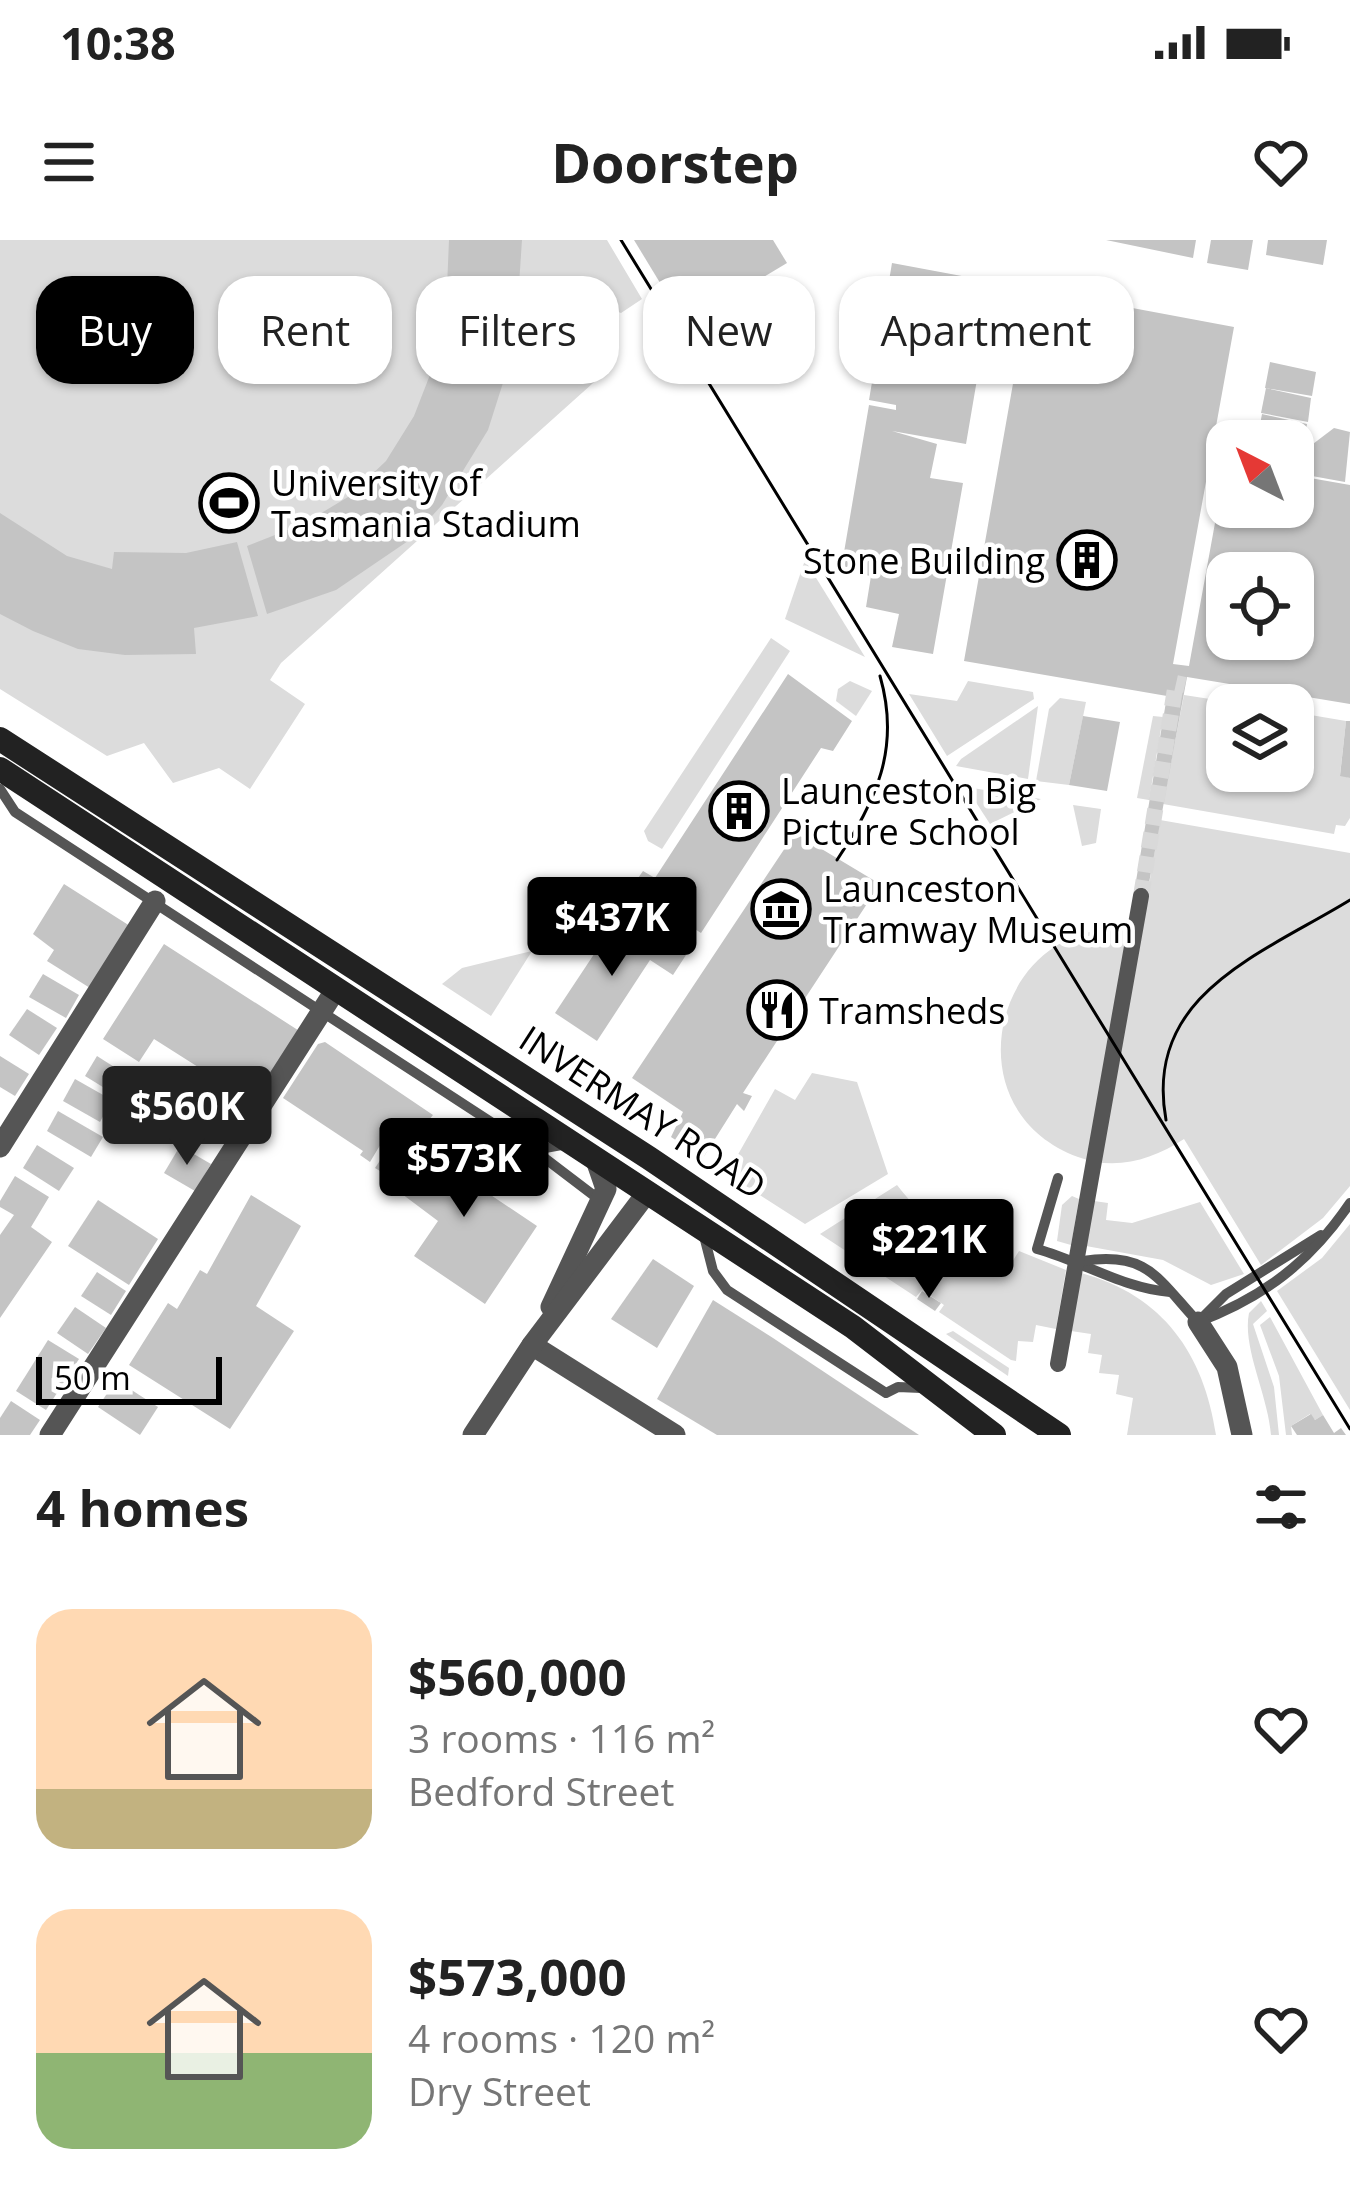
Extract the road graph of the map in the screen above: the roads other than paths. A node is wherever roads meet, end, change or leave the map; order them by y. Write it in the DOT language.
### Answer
graph roads {
  1 [pos="0,739"];
  2 [pos="0,769"];
  3 [pos="0,789"];
  4 [pos="1141,896"];
  5 [pos="245,897"];
  6 [pos="155,901"];
  7 [pos="336,989"];
  8 [pos="403,998"];
  9 [pos="321,1012"];
  10 [pos="473,1077"];
  11 [pos="570,1143"];
  12 [pos="0,1148"];
  13 [pos="534,1150"];
  14 [pos="649,1158"];
  15 [pos="596,1160"];
  16 [pos="1058,1178"];
  17 [pos="646,1194"];
  18 [pos="601,1202"];
  19 [pos="1350,1203"];
  20 [pos="698,1227"];
  21 [pos="1080,1261"];
  22 [pos="1170,1292"];
  23 [pos="1198,1322"];
  24 [pos="532,1345"];
  25 [pos="1058,1364"];
  26 [pos="947,1397"];
  27 [pos="50,1435"];
  28 [pos="473,1435"];
  29 [pos="675,1435"];
  30 [pos="994,1435"];
  31 [pos="1059,1435"];
  32 [pos="1242,1435"];
  1 -- 5 [label="main road, INVERMAY ROAD"];
  2 -- 7 [label="main road, INVERMAY ROAD"];
  3 -- 6 [label="lane"];
  4 -- 21 [label="street"];
  5 -- 7 [label="main road"];
  5 -- 8 [label="main road, INVERMAY ROAD"];
  6 -- 9 [label="lane"];
  6 -- 12 [label="street"];
  7 -- 9 [label="street"];
  7 -- 10 [label="main road, INVERMAY ROAD"];
  8 -- 10 [label="main road"];
  8 -- 14 [label="main road, INVERMAY ROAD"];
  9 -- 13 [label="lane"];
  9 -- 27 [label="street"];
  10 -- 11 [label="main road, INVERMAY ROAD"];
  11 -- 13 [label="lane"];
  11 -- 15 [label="main road, INVERMAY ROAD"];
  13 -- 18 [label="lane"];
  14 -- 17 [label="main road"];
  14 -- 31 [label="main road, INVERMAY ROAD"];
  15 -- 17 [label="main road, INVERMAY ROAD"];
  15 -- 18 [label="street"];
  16 -- 21 [label="lane"];
  17 -- 20 [label="main road, INVERMAY ROAD"];
  17 -- 24 [label="street"];
  18 -- 24 [label="street"];
  19 -- 23 [label="lane"];
  20 -- 26 [label="main road, INVERMAY ROAD"];
  20 -- 26 [label="lane"];
  21 -- 22 [label="lane"];
  21 -- 22 [label="lane"];
  21 -- 25 [label="street"];
  22 -- 23 [label="lane"];
  23 -- 32 [label="street"];
  24 -- 28 [label="street"];
  24 -- 29 [label="street"];
  26 -- 30 [label="main road, INVERMAY ROAD"];
}
